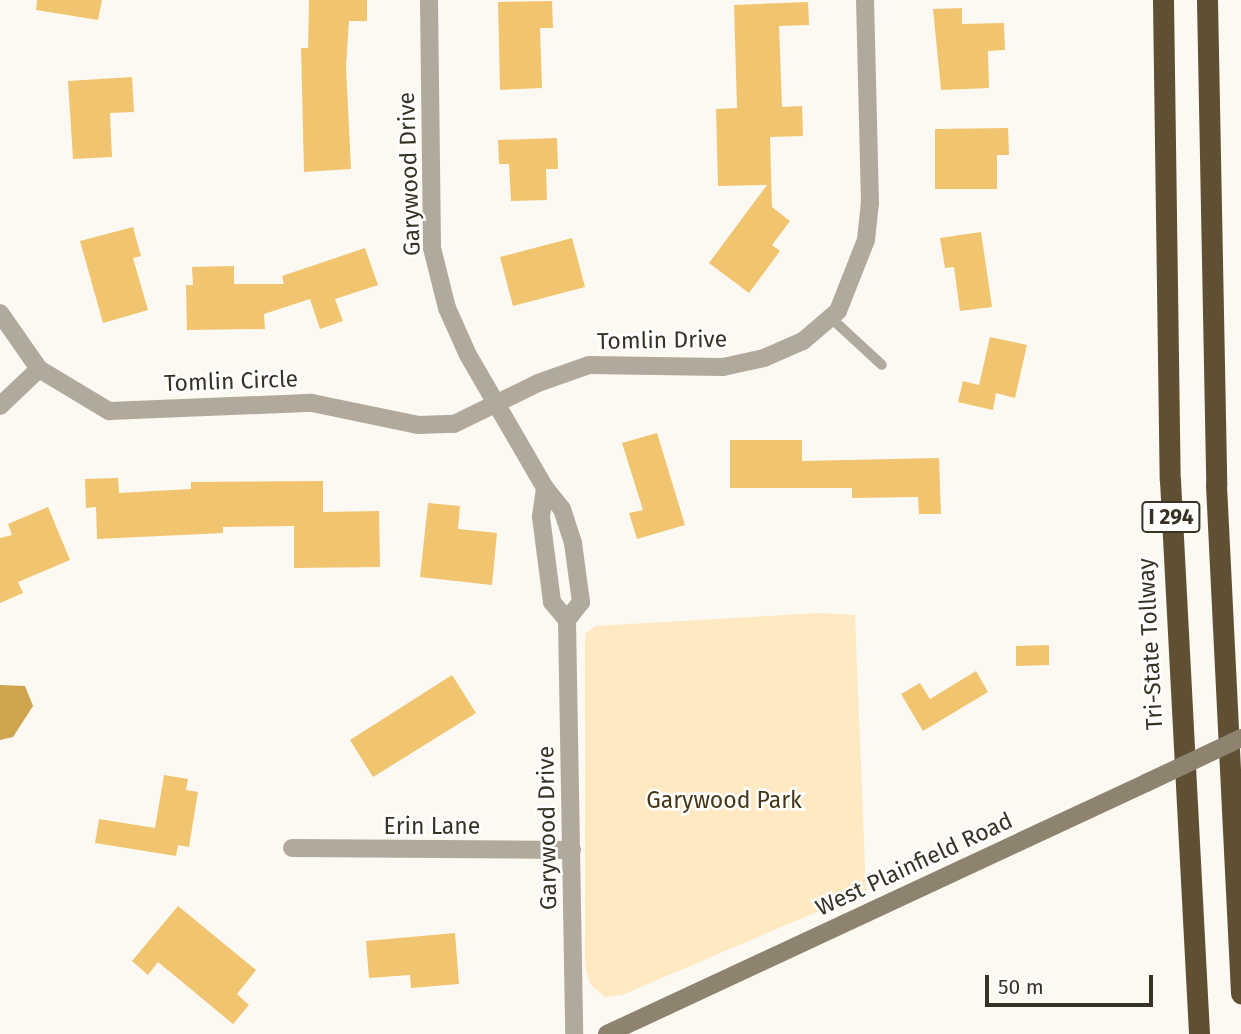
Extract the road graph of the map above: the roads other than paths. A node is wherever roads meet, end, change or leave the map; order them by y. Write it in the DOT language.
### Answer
graph roads {
  1 [pos="429,0"];
  2 [pos="866,0"];
  3 [pos="1163,0"];
  4 [pos="1207,0"];
  5 [pos="0,313"];
  6 [pos="831,318"];
  7 [pos="882,365"];
  8 [pos="39,369"];
  9 [pos="499,405"];
  10 [pos="0,406"];
  11 [pos="545,488"];
  12 [pos="567,620"];
  13 [pos="1241,738"];
  14 [pos="292,848"];
  15 [pos="572,849"];
  16 [pos="1241,993"];
  17 [pos="573,1034"];
  18 [pos="607,1034"];
  19 [pos="1199,1034"];
  1 -- 9 [label="street, Garywood Drive"];
  2 -- 6 [label="street, Tomlin Drive"];
  3 -- 19 [label="highway, Tri-State Tollway / I 294"];
  4 -- 16 [label="highway, I 294"];
  5 -- 8 [label="street, Tomlin Circle"];
  6 -- 7 [label="lane"];
  6 -- 9 [label="street, Tomlin Drive"];
  8 -- 9 [label="street, Tomlin Circle"];
  8 -- 10 [label="street"];
  9 -- 11 [label="street, Garywood Drive"];
  11 -- 12 [label="street, Garywood Drive"];
  11 -- 12 [label="street, Garywood Drive"];
  12 -- 15 [label="street, Garywood Drive"];
  13 -- 18 [label="main road, West Plainfield Road, bridge"];
  14 -- 15 [label="street, Erin Lane"];
  15 -- 17 [label="street, Garywood Drive"];
}
